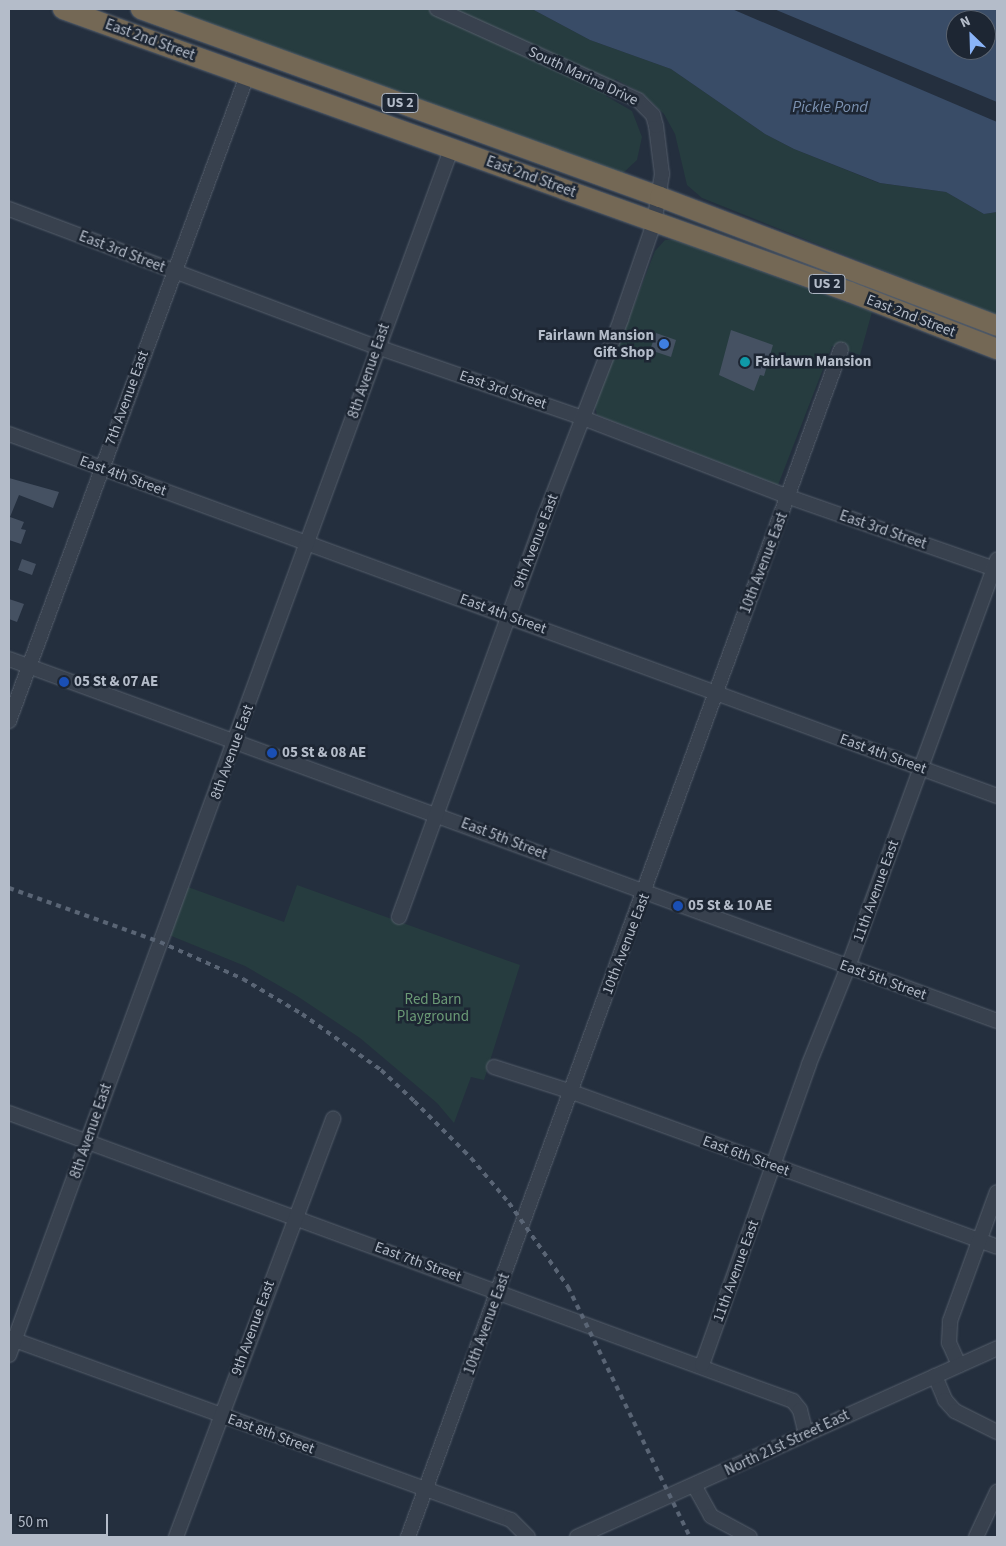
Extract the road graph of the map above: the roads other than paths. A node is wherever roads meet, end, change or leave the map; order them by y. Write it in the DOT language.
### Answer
graph roads {
  1 [pos="63,9"];
  2 [pos="141,9"];
  3 [pos="437,9"];
  4 [pos="247,76"];
  5 [pos="452,148"];
  6 [pos="660,197"];
  7 [pos="9,209"];
  8 [pos="654,223"];
  9 [pos="173,271"];
  10 [pos="997,326"];
  11 [pos="377,347"];
  12 [pos="841,349"];
  13 [pos="997,349"];
  14 [pos="584,418"];
  15 [pos="9,434"];
  16 [pos="102,468"];
  17 [pos="789,497"];
  18 [pos="306,544"];
  19 [pos="996,566"];
  20 [pos="508,615"];
  21 [pos="9,659"];
  22 [pos="30,667"];
  23 [pos="715,693"];
  24 [pos="9,721"];
  25 [pos="236,743"];
  26 [pos="920,767"];
  27 [pos="997,796"];
  28 [pos="435,813"];
  29 [pos="645,893"];
  30 [pos="399,917"];
  31 [pos="848,967"];
  32 [pos="997,1022"];
  33 [pos="494,1067"];
  34 [pos="572,1092"];
  35 [pos="9,1112"];
  36 [pos="333,1119"];
  37 [pos="89,1142"];
  38 [pos="773,1166"];
  39 [pos="997,1192"];
  40 [pos="295,1216"];
  41 [pos="980,1242"];
  42 [pos="997,1247"];
  43 [pos="497,1291"];
  44 [pos="11,1339"];
  45 [pos="997,1348"];
  46 [pos="9,1355"];
  47 [pos="702,1364"];
  48 [pos="959,1365"];
  49 [pos="935,1376"];
  50 [pos="221,1415"];
  51 [pos="997,1432"];
  52 [pos="806,1434"];
  53 [pos="694,1485"];
  54 [pos="426,1490"];
  55 [pos="997,1492"];
  56 [pos="599,1533"];
  57 [pos="176,1537"];
  58 [pos="408,1537"];
  59 [pos="528,1537"];
  60 [pos="576,1537"];
  61 [pos="750,1537"];
  62 [pos="976,1537"];
  1 -- 4 [label="highway, East 2nd Street / US 2"];
  2 -- 6 [label="highway, East 2nd Street / US 2"];
  3 -- 6 [label="street, South Marina Drive"];
  4 -- 5 [label="highway, East 2nd Street / US 2"];
  4 -- 9 [label="street, 7th Avenue East"];
  5 -- 8 [label="highway, East 2nd Street / US 2"];
  5 -- 11 [label="street, 8th Avenue East"];
  6 -- 8 [label="street, South Marina Drive"];
  6 -- 10 [label="highway, East 2nd Street / US 2"];
  7 -- 9 [label="street, East 3rd Street"];
  8 -- 13 [label="highway, East 2nd Street / US 2"];
  8 -- 14 [label="street, 9th Avenue East"];
  9 -- 11 [label="street, East 3rd Street"];
  9 -- 16 [label="street, 7th Avenue East"];
  11 -- 14 [label="street, East 3rd Street"];
  11 -- 18 [label="street, 8th Avenue East"];
  12 -- 17 [label="street, 10th Avenue East"];
  14 -- 17 [label="street, East 3rd Street"];
  14 -- 20 [label="street, 9th Avenue East"];
  15 -- 16 [label="street, East 4th Street"];
  16 -- 18 [label="street, East 4th Street"];
  16 -- 22 [label="street, 7th Avenue East"];
  17 -- 19 [label="street, East 3rd Street"];
  17 -- 23 [label="street, 10th Avenue East"];
  18 -- 20 [label="street, East 4th Street"];
  18 -- 25 [label="street, 8th Avenue East"];
  19 -- 26 [label="street, 11th Avenue East"];
  20 -- 23 [label="street, East 4th Street"];
  20 -- 28 [label="street, 9th Avenue East"];
  21 -- 22 [label="street, East 5th Street"];
  22 -- 24 [label="street, 7th Avenue East"];
  22 -- 25 [label="street, East 5th Street"];
  23 -- 26 [label="street, East 4th Street"];
  23 -- 29 [label="street, 10th Avenue East"];
  25 -- 28 [label="street, East 5th Street"];
  25 -- 37 [label="street, 8th Avenue East"];
  26 -- 27 [label="street, East 4th Street"];
  26 -- 31 [label="street, 11th Avenue East"];
  28 -- 29 [label="street, East 5th Street"];
  28 -- 30 [label="street, 9th Avenue East"];
  29 -- 31 [label="street, East 5th Street"];
  29 -- 34 [label="street, 10th Avenue East"];
  31 -- 32 [label="street, East 5th Street"];
  31 -- 38 [label="street, 11th Avenue East"];
  33 -- 34 [label="street, East 6th Street"];
  34 -- 38 [label="street, East 6th Street"];
  34 -- 43 [label="street, 10th Avenue East"];
  35 -- 37 [label="street, East 7th Street"];
  36 -- 40 [label="street, 9th Avenue East"];
  37 -- 40 [label="street, East 7th Street"];
  37 -- 44 [label="street, 8th Avenue East"];
  38 -- 41 [label="street, East 6th Street"];
  38 -- 47 [label="street, 11th Avenue East"];
  39 -- 41 [label="street"];
  40 -- 43 [label="street, East 7th Street"];
  40 -- 50 [label="street, 9th Avenue East"];
  41 -- 42 [label="street, East 6th Street"];
  41 -- 48 [label="street"];
  43 -- 47 [label="street, East 7th Street"];
  43 -- 54 [label="street, 10th Avenue East"];
  44 -- 46 [label="street, 8th Avenue East"];
  44 -- 50 [label="street, East 8th Street"];
  45 -- 48 [label="street, North 21st Street East"];
  47 -- 52 [label="street, East 7th Street"];
  48 -- 49 [label="street, North 21st Street East"];
  49 -- 51 [label="street"];
  49 -- 52 [label="street, North 21st Street East"];
  50 -- 54 [label="street, East 8th Street"];
  50 -- 57 [label="street, 9th Avenue East"];
  52 -- 53 [label="street, North 21st Street East"];
  53 -- 56 [label="street, North 21st Street East"];
  53 -- 61 [label="street"];
  54 -- 58 [label="street, 10th Avenue East"];
  54 -- 59 [label="street, East 8th Street"];
  55 -- 62 [label="street"];
  56 -- 60 [label="street, North 21st Street East"];
}
